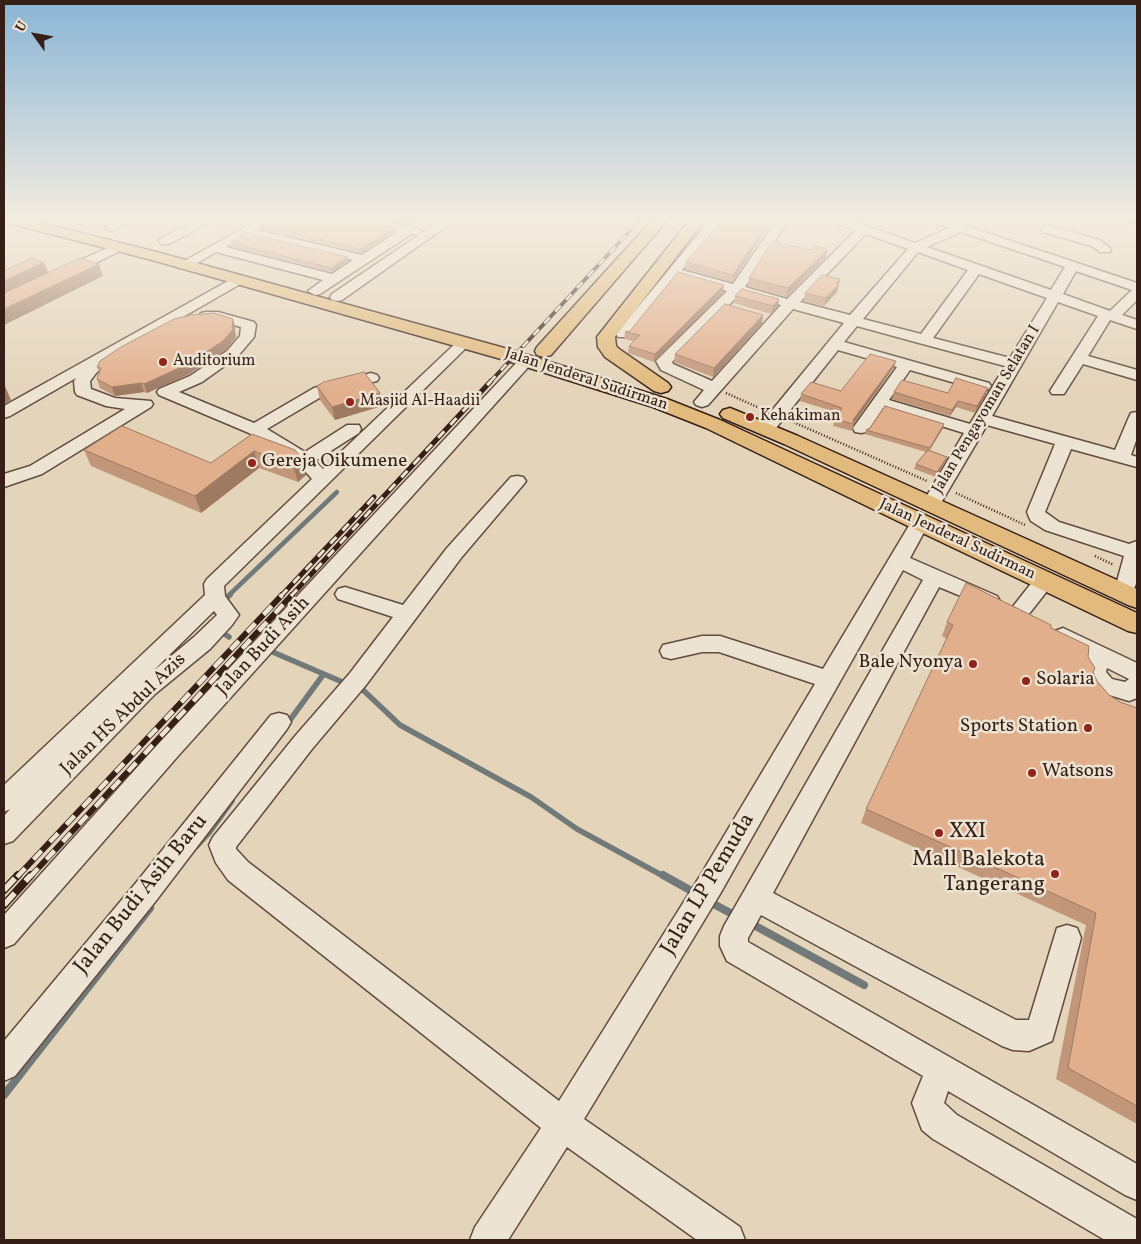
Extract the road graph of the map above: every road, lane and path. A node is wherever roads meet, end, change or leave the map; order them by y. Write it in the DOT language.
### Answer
graph roads {
  1 [pos="59,276"];
  2 [pos="227,276"];
  3 [pos="250,276"];
  4 [pos="323,276"];
  5 [pos="338,276"];
  6 [pos="367,276"];
  7 [pos="610,276"];
  8 [pos="654,276"];
  9 [pos="670,276"];
  10 [pos="688,276"];
  11 [pos="746,276"];
  12 [pos="818,276"];
  13 [pos="892,276"];
  14 [pos="971,276"];
  15 [pos="996,276"];
  16 [pos="1066,276"];
  17 [pos="1101,276"];
  18 [pos="53,279"];
  19 [pos="334,279"];
  20 [pos="237,280"];
  21 [pos="737,289"];
  22 [pos="1136,290"];
  23 [pos="314,291"];
  24 [pos="1054,296"];
  25 [pos="337,297"];
  26 [pos="792,303"];
  27 [pos="720,305"];
  28 [pos="739,310"];
  29 [pos="1110,315"];
  30 [pos="757,316"];
  31 [pos="775,321"];
  32 [pos="853,321"];
  33 [pos="1137,325"];
  34 [pos="623,334"];
  35 [pos="924,340"];
  36 [pos="464,342"];
  37 [pos="834,344"];
  38 [pos="544,351"];
  39 [pos="1079,358"];
  40 [pos="526,360"];
  41 [pos="1014,364"];
  42 [pos="906,365"];
  43 [pos="563,372"];
  44 [pos="1137,375"];
  45 [pos="371,378"];
  46 [pos="644,387"];
  47 [pos="998,390"];
  48 [pos="1058,391"];
  49 [pos="165,392"];
  50 [pos="708,395"];
  51 [pos="880,402"];
  52 [pos="142,406"];
  53 [pos="4,413"];
  54 [pos="1137,418"];
  55 [pos="978,424"];
  56 [pos="861,428"];
  57 [pos="255,429"];
  58 [pos="353,429"];
  59 [pos="766,429"];
  60 [pos="1065,441"];
  61 [pos="306,460"];
  62 [pos="1129,460"];
  63 [pos="6,477"];
  64 [pos="322,479"];
  65 [pos="517,481"];
  66 [pos="925,514"];
  67 [pos="1136,550"];
  68 [pos="899,561"];
  69 [pos="936,577"];
  70 [pos="1044,581"];
  71 [pos="345,594"];
  72 [pos="1131,596"];
  73 [pos="407,614"];
  74 [pos="1031,621"];
  75 [pos="1137,624"];
  76 [pos="671,651"];
  77 [pos="1100,655"];
  78 [pos="1137,673"];
  79 [pos="830,680"];
  80 [pos="1137,685"];
  81 [pos="304,742"];
  82 [pos="20,797"];
  83 [pos="4,833"];
  84 [pos="189,836"];
  85 [pos="222,845"];
  86 [pos="755,902"];
  87 [pos="4,934"];
  88 [pos="1068,938"];
  89 [pos="4,1066"];
  90 [pos="941,1068"];
  91 [pos="563,1124"];
  92 [pos="1137,1183"];
  93 [pos="1137,1239"];
  94 [pos="488,1240"];
  95 [pos="727,1240"];
  1 -- 18 [label="street"];
  2 -- 20 [label="main road, Jalan Jenderal Sudirman"];
  3 -- 23 [label="main road, Jalan Jenderal Sudirman"];
  4 -- 19 [label="street"];
  5 -- 19 [label="street"];
  6 -- 25 [label="street"];
  7 -- 38 [label="main road"];
  8 -- 46 [label="main road"];
  9 -- 34 [label="street"];
  10 -- 21 [label="street"];
  11 -- 21 [label="street"];
  12 -- 26 [label="street"];
  13 -- 32 [label="street"];
  14 -- 35 [label="street"];
  15 -- 24 [label="street"];
  16 -- 24 [label="street, Jalan Pengayoman Selatan I"];
  17 -- 22 [label="street"];
  19 -- 23 [label="street"];
  20 -- 36 [label="main road, Jalan Jenderal Sudirman"];
  20 -- 53 [label="street"];
  21 -- 26 [label="street"];
  21 -- 27 [label="street"];
  22 -- 29 [label="street"];
  23 -- 25 [label="main road, Jalan Jenderal Sudirman"];
  24 -- 29 [label="street"];
  24 -- 41 [label="street, Jalan Pengayoman Selatan I"];
  25 -- 38 [label="main road, Jalan Jenderal Sudirman"];
  26 -- 31 [label="street"];
  26 -- 32 [label="street"];
  27 -- 28 [label="street"];
  27 -- 50 [label="street"];
  29 -- 33 [label="street"];
  29 -- 39 [label="street"];
  30 -- 31 [label="street"];
  31 -- 50 [label="street"];
  32 -- 35 [label="street"];
  32 -- 37 [label="street"];
  35 -- 41 [label="street"];
  36 -- 40 [label="main road, Jalan Jenderal Sudirman"];
  36 -- 64 [label="street"];
  37 -- 42 [label="street"];
  37 -- 59 [label="street"];
  38 -- 43 [label="main road"];
  38 -- 46 [label="main road, Jalan Jenderal Sudirman"];
  39 -- 44 [label="street"];
  39 -- 48 [label="street"];
  40 -- 43 [label="main road, Jalan Jenderal Sudirman"];
  40 -- 87 [label="street, Jalan Budi Asih"];
  41 -- 47 [label="street, Jalan Pengayoman Selatan I"];
  42 -- 47 [label="street"];
  42 -- 51 [label="street"];
  43 -- 46 [label="main road, Jalan Jenderal Sudirman"];
  45 -- 57 [label="street"];
  46 -- 50 [label="main road, Jalan Jenderal Sudirman"];
  46 -- 66 [label="main road, Jalan Jenderal Sudirman"];
  47 -- 55 [label="street, Jalan Pengayoman Selatan I"];
  49 -- 52 [label="street"];
  49 -- 52 [label="street"];
  49 -- 57 [label="street"];
  50 -- 59 [label="main road, Jalan Jenderal Sudirman"];
  51 -- 55 [label="street"];
  51 -- 56 [label="street"];
  52 -- 63 [label="street"];
  54 -- 62 [label="street"];
  55 -- 60 [label="street"];
  55 -- 66 [label="street, Jalan Pengayoman Selatan I"];
  57 -- 61 [label="street"];
  58 -- 61 [label="street"];
  59 -- 66 [label="main road, Jalan Jenderal Sudirman"];
  60 -- 62 [label="street"];
  60 -- 67 [label="street"];
  61 -- 64 [label="street"];
  64 -- 82 [label="street, Jalan HS Abdul Azis"];
  65 -- 73 [label="street"];
  66 -- 68 [label="street, Jalan LP Pemuda"];
  66 -- 70 [label="main road, Jalan Jenderal Sudirman"];
  66 -- 72 [label="main road, Jalan Jenderal Sudirman"];
  67 -- 72 [label="street"];
  68 -- 69 [label="street"];
  68 -- 79 [label="street, Jalan LP Pemuda"];
  69 -- 74 [label="street"];
  69 -- 86 [label="street"];
  70 -- 74 [label="street"];
  70 -- 75 [label="main road, Jalan Jenderal Sudirman"];
  71 -- 73 [label="street"];
  73 -- 81 [label="street"];
  74 -- 77 [label="street"];
  76 -- 79 [label="street"];
  77 -- 78 [label="street"];
  77 -- 80 [label="street"];
  79 -- 91 [label="street, Jalan LP Pemuda"];
  81 -- 84 [label="street, Jalan Budi Asih Baru"];
  81 -- 85 [label="street"];
  82 -- 83 [label="street, Jalan HS Abdul Azis"];
  84 -- 85 [label="street"];
  84 -- 89 [label="street, Jalan Budi Asih Baru"];
  85 -- 91 [label="street"];
  86 -- 88 [label="street"];
  86 -- 90 [label="street"];
  90 -- 92 [label="street"];
  90 -- 93 [label="street"];
  91 -- 94 [label="street, Jalan LP Pemuda"];
  91 -- 95 [label="street"];
}
